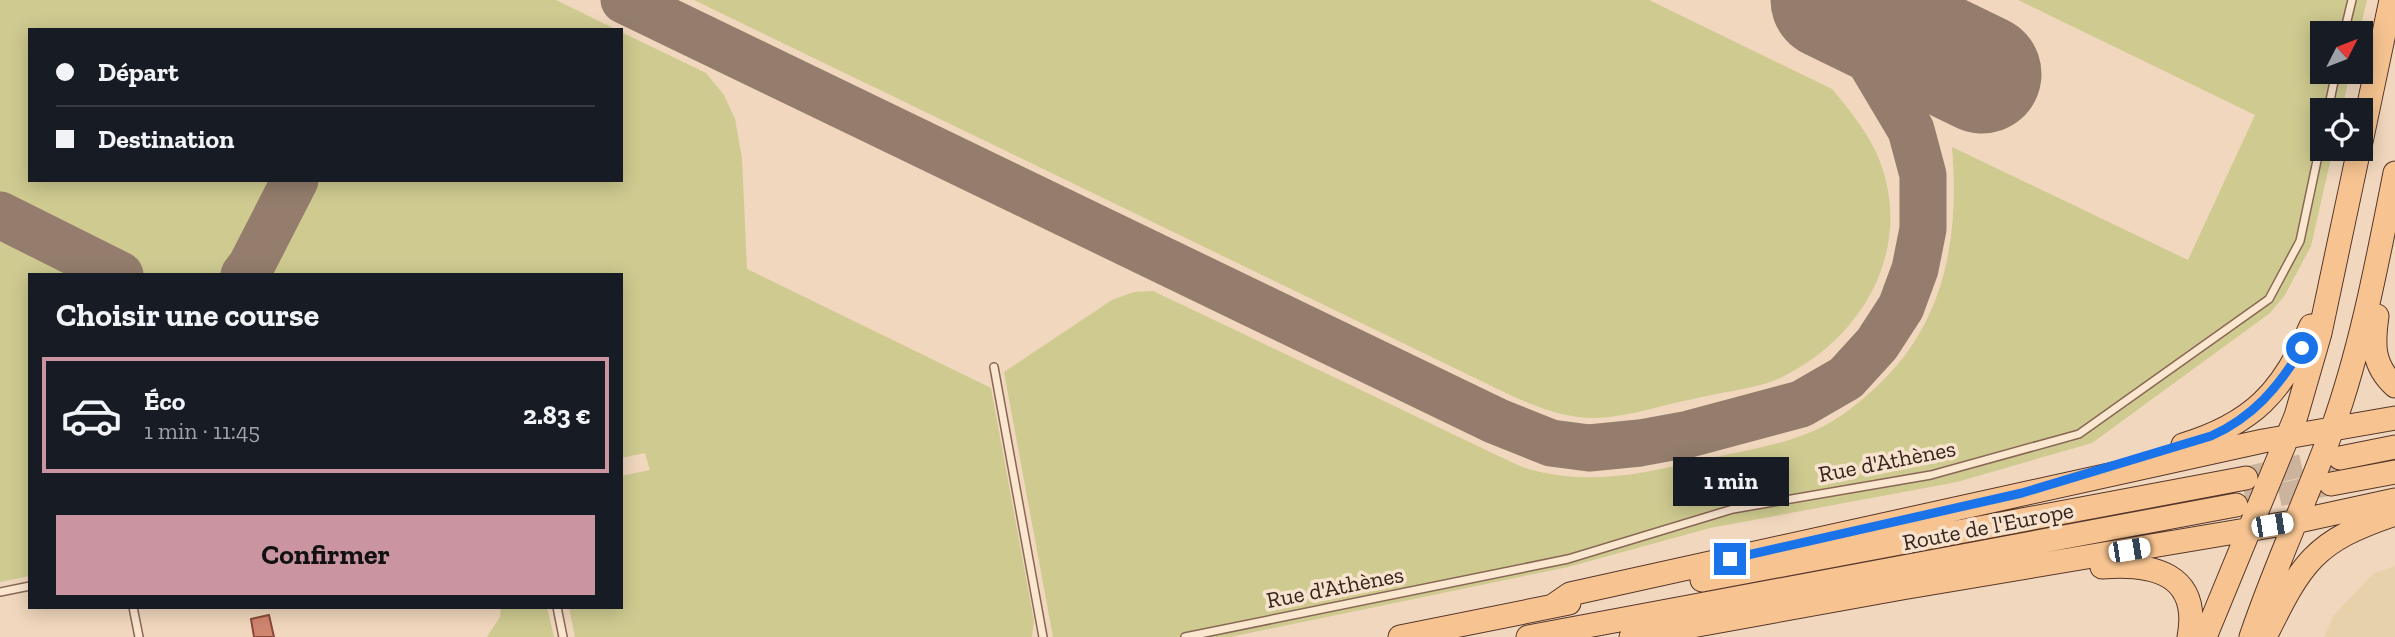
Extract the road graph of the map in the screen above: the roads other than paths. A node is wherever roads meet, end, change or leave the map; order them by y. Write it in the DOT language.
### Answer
graph roads {
  1 [pos="2351,0"];
  2 [pos="2392,0"];
  3 [pos="2347,21"];
  4 [pos="2371,98"];
  5 [pos="2317,161"];
  6 [pos="2356,161"];
  7 [pos="2395,173"];
  8 [pos="2395,197"];
  9 [pos="2330,282"];
  10 [pos="994,368"];
  11 [pos="2395,386"];
  12 [pos="2395,418"];
  13 [pos="2332,429"];
  14 [pos="2289,437"];
  15 [pos="2395,447"];
  16 [pos="2340,458"];
  17 [pos="2395,472"];
  18 [pos="2246,478"];
  19 [pos="2331,484"];
  20 [pos="2022,493"];
  21 [pos="2395,500"];
  22 [pos="2236,505"];
  23 [pos="2395,514"];
  24 [pos="2294,522"];
  25 [pos="2249,529"];
  26 [pos="1990,573"];
  27 [pos="28,586"];
  28 [pos="0,592"];
  29 [pos="1554,606"];
  30 [pos="133,609"];
  31 [pos="557,609"];
  32 [pos="1569,634"];
  33 [pos="139,637"];
  34 [pos="564,637"];
  35 [pos="1043,637"];
  36 [pos="1185,637"];
  37 [pos="1400,637"];
  38 [pos="1528,637"];
  39 [pos="1631,637"];
  40 [pos="2189,637"];
  41 [pos="2205,637"];
  42 [pos="2251,637"];
  43 [pos="2264,637"];
  1 -- 3 [label="lane"];
  2 -- 4 [label="main road"];
  5 -- 36 [label="lane, Rue d'Athènes"];
  6 -- 9 [label="main road"];
  7 -- 13 [label="main road"];
  8 -- 11 [label="main road"];
  9 -- 14 [label="main road"];
  9 -- 20 [label="main road"];
  10 -- 35 [label="lane"];
  12 -- 13 [label="main road"];
  13 -- 14 [label="main road"];
  13 -- 24 [label="main road"];
  14 -- 20 [label="main road"];
  14 -- 25 [label="main road"];
  15 -- 16 [label="main road"];
  17 -- 19 [label="main road"];
  18 -- 29 [label="main road, Route de l'Europe"];
  20 -- 29 [label="main road"];
  21 -- 24 [label="main road"];
  22 -- 32 [label="main road, Route de l'Europe"];
  23 -- 43 [label="main road"];
  24 -- 25 [label="main road"];
  24 -- 42 [label="main road"];
  25 -- 26 [label="main road"];
  25 -- 41 [label="main road"];
  26 -- 39 [label="main road"];
  26 -- 40 [label="main road"];
  27 -- 28 [label="lane"];
  29 -- 37 [label="main road, Route de l'Europe"];
  30 -- 33 [label="lane"];
  31 -- 34 [label="lane"];
  32 -- 38 [label="main road, Route de l'Europe"];
}
